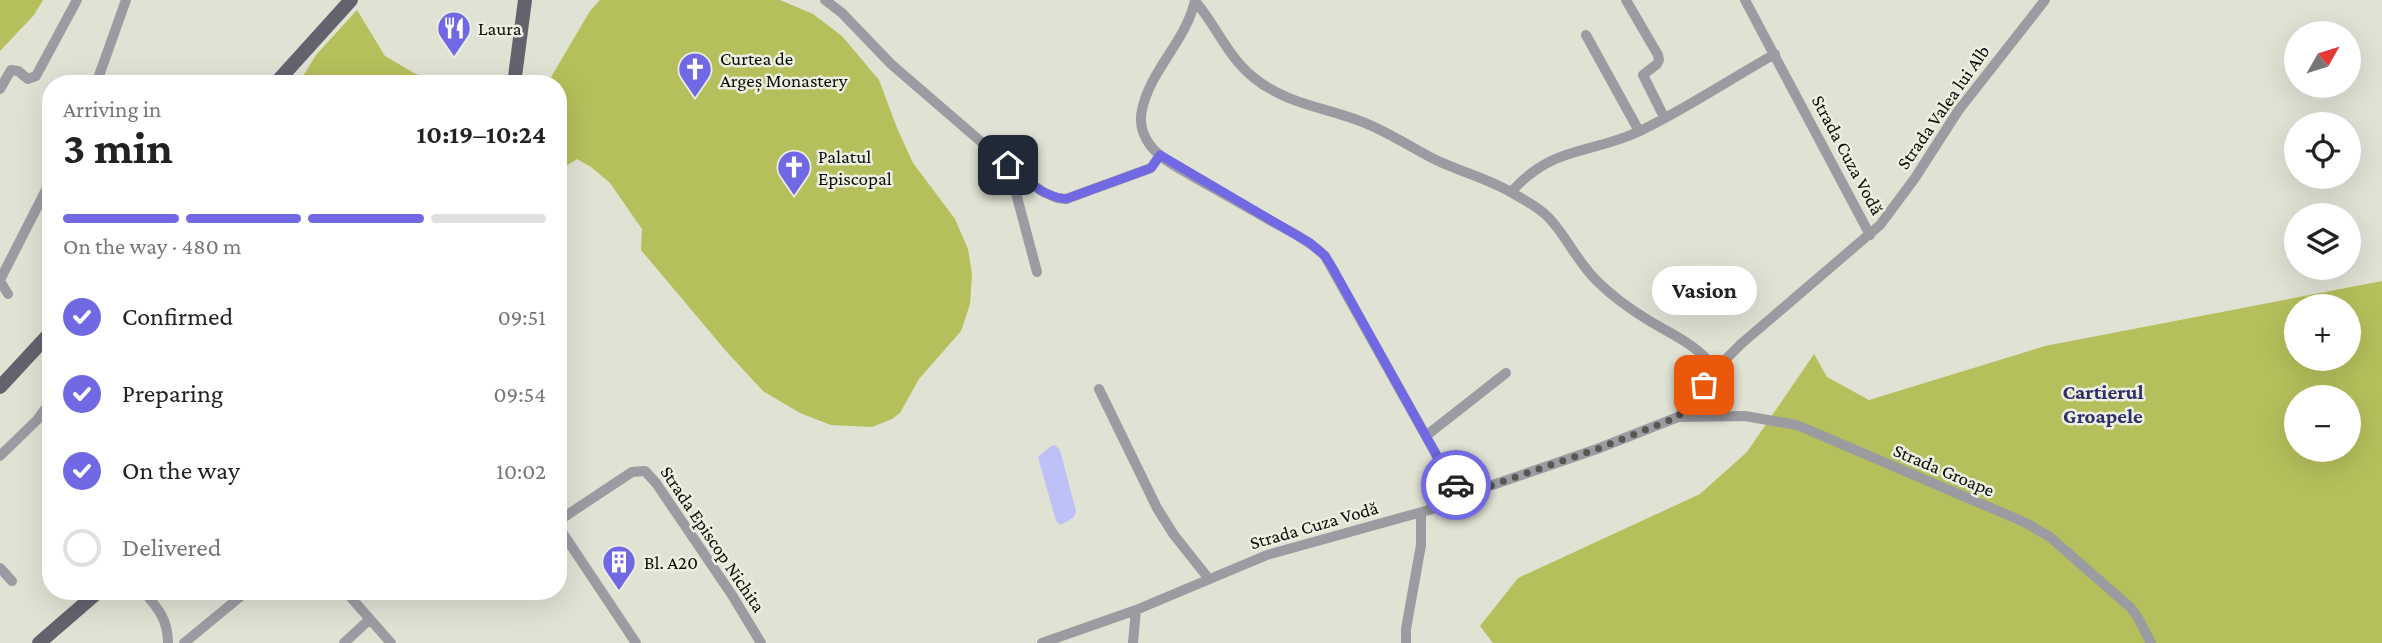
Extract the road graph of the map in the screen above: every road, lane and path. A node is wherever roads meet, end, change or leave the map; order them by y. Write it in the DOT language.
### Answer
graph roads {
  1 [pos="77,0"];
  2 [pos="127,0"];
  3 [pos="351,0"];
  4 [pos="525,0"];
  5 [pos="825,0"];
  6 [pos="1626,0"];
  7 [pos="1745,0"];
  8 [pos="2045,0"];
  9 [pos="1195,1"];
  10 [pos="1586,35"];
  11 [pos="1775,54"];
  12 [pos="99,75"];
  13 [pos="283,75"];
  14 [pos="515,75"];
  15 [pos="0,89"];
  16 [pos="1664,117"];
  17 [pos="1639,131"];
  18 [pos="1160,155"];
  19 [pos="1008,165"];
  20 [pos="1511,192"];
  21 [pos="42,198"];
  22 [pos="1870,235"];
  23 [pos="1037,272"];
  24 [pos="0,281"];
  25 [pos="8,294"];
  26 [pos="42,342"];
  27 [pos="1716,369"];
  28 [pos="1506,373"];
  29 [pos="0,387"];
  30 [pos="1099,389"];
  31 [pos="42,413"];
  32 [pos="1678,417"];
  33 [pos="1427,435"];
  34 [pos="0,456"];
  35 [pos="1442,465"];
  36 [pos="1458,490"];
  37 [pos="1439,491"];
  38 [pos="1447,505"];
  39 [pos="1425,511"];
  40 [pos="567,518"];
  41 [pos="567,538"];
  42 [pos="0,568"];
  43 [pos="1209,579"];
  44 [pos="12,582"];
  45 [pos="89,600"];
  46 [pos="151,600"];
  47 [pos="236,600"];
  48 [pos="353,600"];
  49 [pos="1136,610"];
  50 [pos="370,619"];
  51 [pos="39,643"];
  52 [pos="168,643"];
  53 [pos="184,643"];
  54 [pos="344,643"];
  55 [pos="391,643"];
  56 [pos="636,643"];
  57 [pos="761,643"];
  58 [pos="1042,643"];
  59 [pos="1133,643"];
  60 [pos="1406,643"];
  61 [pos="2151,643"];
  1 -- 15 [label="street"];
  2 -- 12 [label="street"];
  3 -- 13 [label="main road"];
  4 -- 14 [label="main road"];
  5 -- 19 [label="street"];
  6 -- 16 [label="street"];
  7 -- 11 [label="street, Strada Cuza Vodă"];
  8 -- 22 [label="street, Strada Valea lui Alb"];
  9 -- 18 [label="street"];
  9 -- 20 [label="street"];
  10 -- 17 [label="street"];
  11 -- 16 [label="street"];
  11 -- 22 [label="street, Strada Cuza Vodă"];
  16 -- 17 [label="street"];
  17 -- 20 [label="street"];
  18 -- 19 [label="street"];
  18 -- 33 [label="street"];
  19 -- 23 [label="street"];
  20 -- 27 [label="street"];
  21 -- 24 [label="street"];
  22 -- 27 [label="street, Strada Cuza Vodă"];
  24 -- 25 [label="street"];
  26 -- 29 [label="main road"];
  27 -- 32 [label="street, Strada Cuza Vodă"];
  28 -- 33 [label="street"];
  30 -- 43 [label="street"];
  31 -- 34 [label="street"];
  32 -- 36 [label="street"];
  32 -- 61 [label="street, Strada Groape"];
  33 -- 35 [label="street"];
  35 -- 36 [label="street"];
  35 -- 37 [label="street"];
  36 -- 37 [label="street"];
  36 -- 38 [label="street"];
  37 -- 38 [label="street"];
  37 -- 39 [label="street"];
  38 -- 39 [label="street, Strada Cuza Vodă"];
  39 -- 43 [label="street, Strada Cuza Vodă"];
  39 -- 60 [label="street"];
  40 -- 57 [label="street, Strada Episcop Nichita"];
  41 -- 56 [label="street, Strada Episcop Nichita"];
  42 -- 44 [label="street"];
  43 -- 49 [label="street, Strada Cuza Vodă"];
  45 -- 51 [label="main road"];
  46 -- 52 [label="street"];
  47 -- 53 [label="street"];
  48 -- 50 [label="street"];
  49 -- 58 [label="street, Strada Cuza Vodă"];
  49 -- 59 [label="street"];
  50 -- 54 [label="street"];
  50 -- 55 [label="street"];
}
